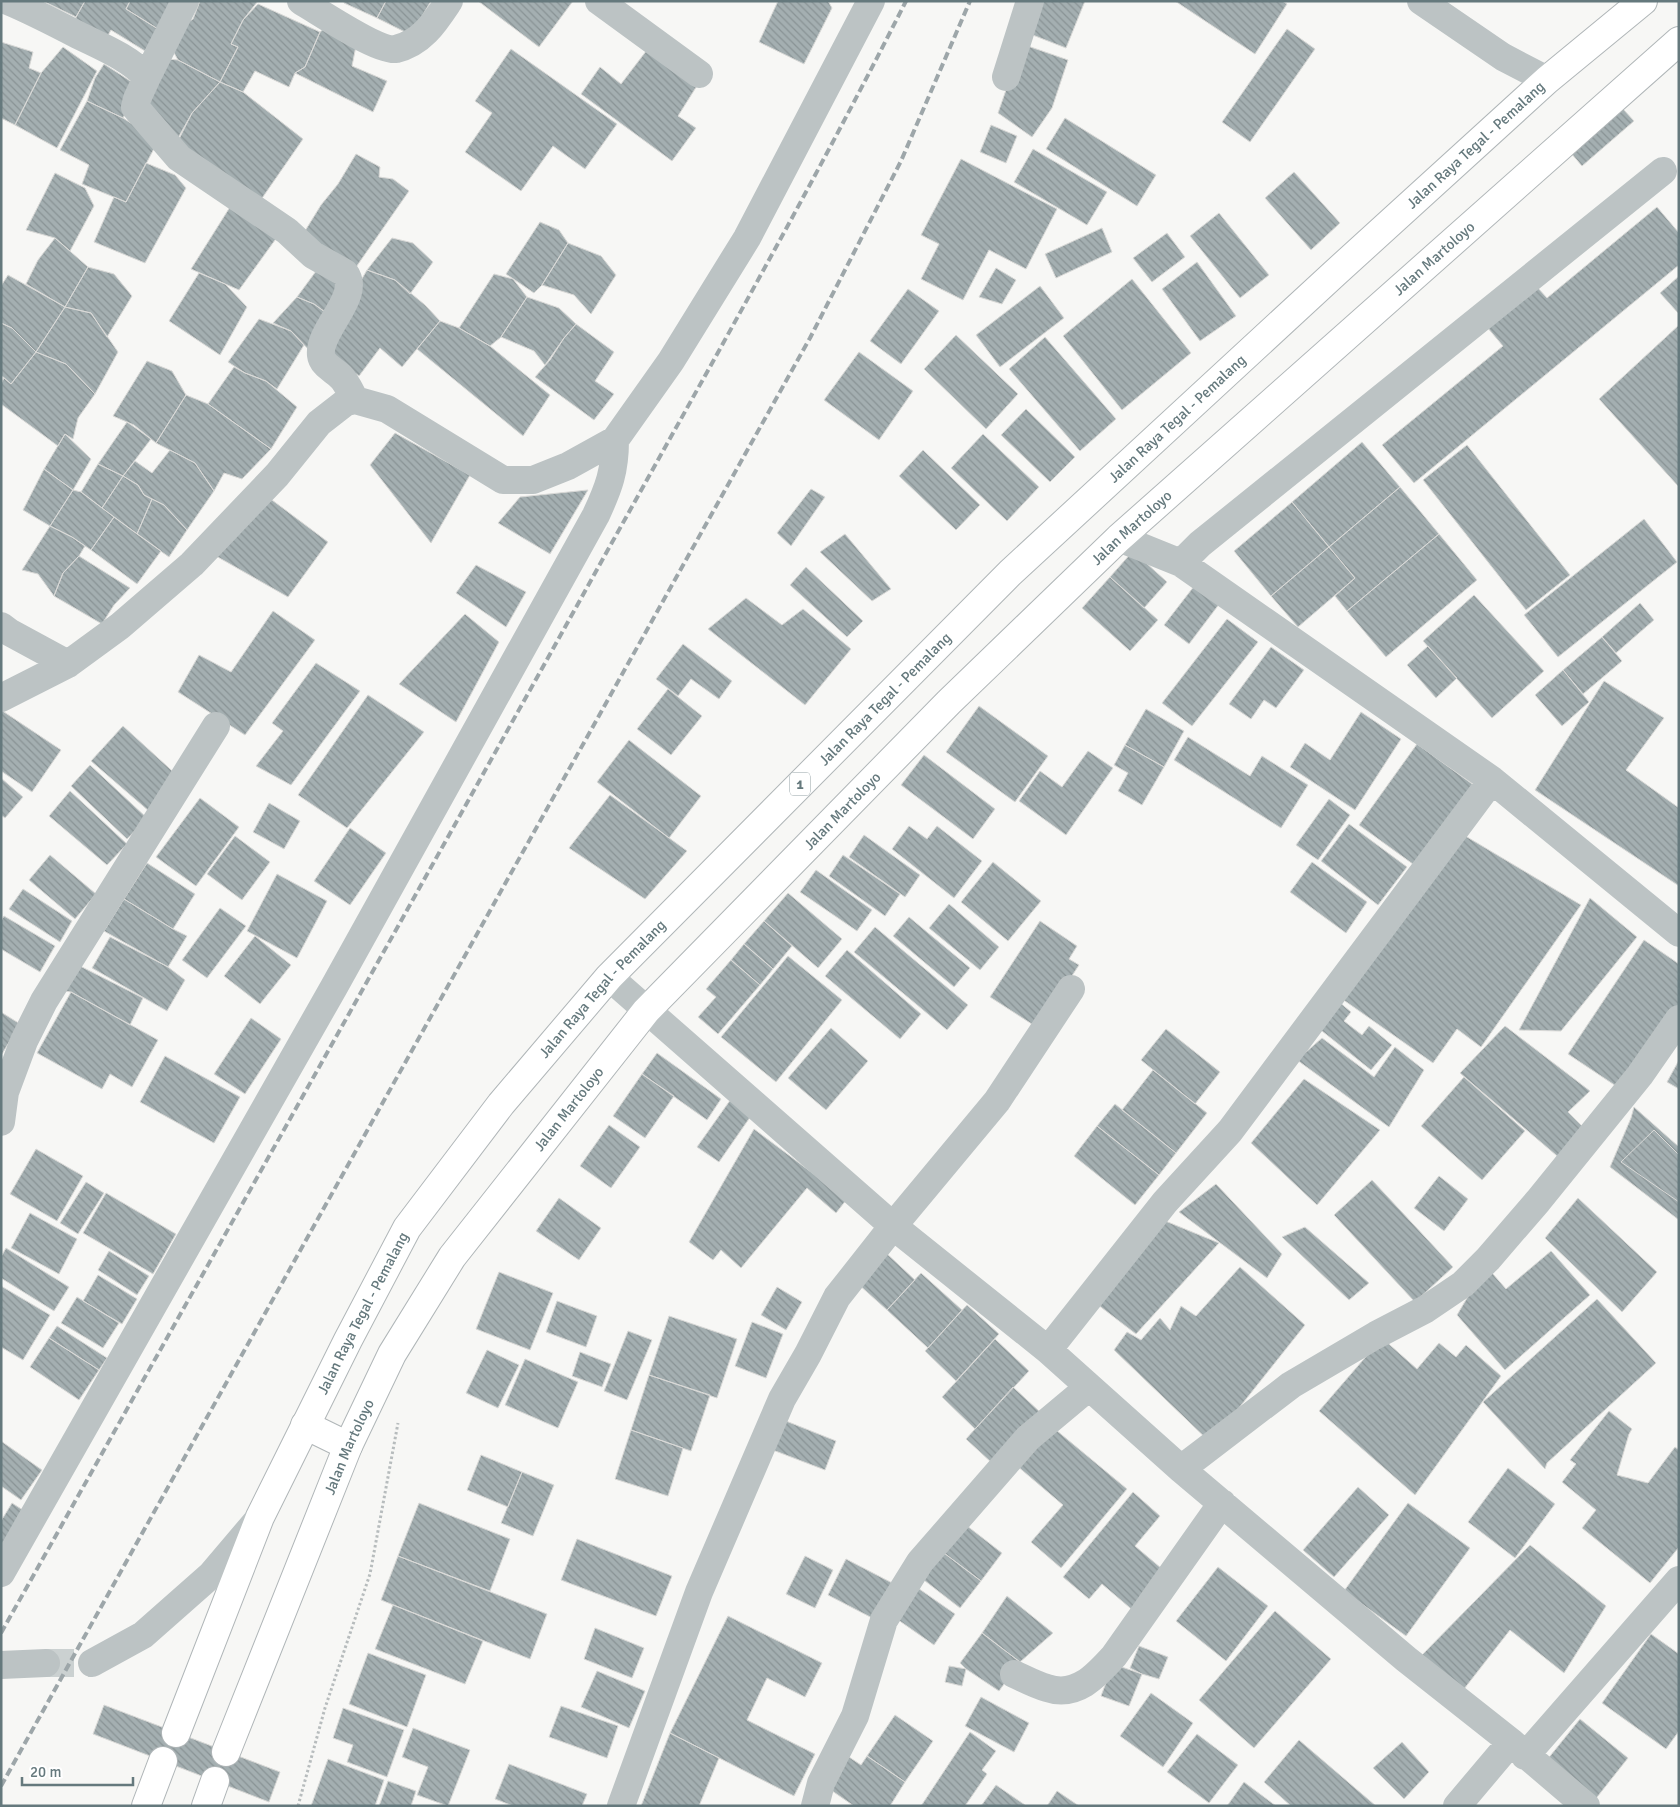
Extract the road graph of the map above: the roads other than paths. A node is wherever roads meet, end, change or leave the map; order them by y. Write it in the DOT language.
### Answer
graph roads {
  1 [pos="8,1"];
  2 [pos="185,1"];
  3 [pos="301,1"];
  4 [pos="449,1"];
  5 [pos="599,1"];
  6 [pos="1030,1"];
  7 [pos="1421,1"];
  8 [pos="1643,1"];
  9 [pos="861,6"];
  10 [pos="1679,41"];
  11 [pos="699,74"];
  12 [pos="147,77"];
  13 [pos="1006,77"];
  14 [pos="1547,80"];
  15 [pos="1663,171"];
  16 [pos="355,400"];
  17 [pos="614,440"];
  18 [pos="1119,538"];
  19 [pos="1181,563"];
  20 [pos="1,626"];
  21 [pos="68,664"];
  22 [pos="1,698"];
  23 [pos="216,726"];
  24 [pos="1492,780"];
  25 [pos="1679,933"];
  26 [pos="609,977"];
  27 [pos="1070,989"];
  28 [pos="646,1010"];
  29 [pos="1679,1019"];
  30 [pos="1,1122"];
  31 [pos="892,1226"];
  32 [pos="1048,1350"];
  33 [pos="1089,1387"];
  34 [pos="305,1425"];
  35 [pos="348,1446"];
  36 [pos="1181,1469"];
  37 [pos="1222,1503"];
  38 [pos="260,1517"];
  39 [pos="1,1573"];
  40 [pos="1679,1580"];
  41 [pos="46,1663"];
  42 [pos="92,1663"];
  43 [pos="1,1665"];
  44 [pos="1014,1674"];
  45 [pos="176,1733"];
  46 [pos="1518,1749"];
  47 [pos="226,1752"];
  48 [pos="164,1761"];
  49 [pos="146,1806"];
  50 [pos="621,1806"];
  51 [pos="815,1806"];
  52 [pos="1457,1806"];
  53 [pos="1586,1806"];
  1 -- 12 [label="street"];
  2 -- 12 [label="street"];
  3 -- 4 [label="street"];
  5 -- 11 [label="street"];
  6 -- 13 [label="street"];
  7 -- 14 [label="street"];
  8 -- 14 [label="highway, Jalan Raya Tegal - Pemalang / 1"];
  9 -- 17 [label="street"];
  10 -- 18 [label="highway, Jalan Martoloyo"];
  12 -- 16 [label="street"];
  14 -- 26 [label="highway, Jalan Raya Tegal - Pemalang / 1"];
  15 -- 19 [label="street"];
  16 -- 17 [label="street"];
  16 -- 21 [label="street"];
  17 -- 39 [label="street"];
  18 -- 19 [label="street"];
  18 -- 28 [label="highway, Jalan Martoloyo"];
  19 -- 24 [label="street"];
  20 -- 21 [label="street"];
  21 -- 22 [label="street"];
  23 -- 30 [label="street"];
  24 -- 25 [label="street"];
  24 -- 32 [label="street"];
  26 -- 28 [label="street"];
  26 -- 34 [label="highway, Jalan Raya Tegal - Pemalang / 1"];
  27 -- 31 [label="street"];
  28 -- 31 [label="street"];
  28 -- 35 [label="highway, Jalan Martoloyo"];
  29 -- 36 [label="street"];
  31 -- 32 [label="street"];
  31 -- 50 [label="street"];
  32 -- 33 [label="street"];
  33 -- 36 [label="street"];
  33 -- 51 [label="street"];
  34 -- 35 [label="highway"];
  34 -- 38 [label="highway, Jalan Raya Tegal - Pemalang / 1"];
  35 -- 47 [label="highway, Jalan Martoloyo"];
  36 -- 37 [label="street"];
  37 -- 44 [label="street"];
  37 -- 46 [label="street"];
  38 -- 42 [label="street"];
  38 -- 45 [label="highway, Jalan Raya Tegal - Pemalang / 1"];
  40 -- 46 [label="street"];
  41 -- 43 [label="street"];
  46 -- 52 [label="street"];
  46 -- 53 [label="street"];
  48 -- 49 [label="highway"];
}
